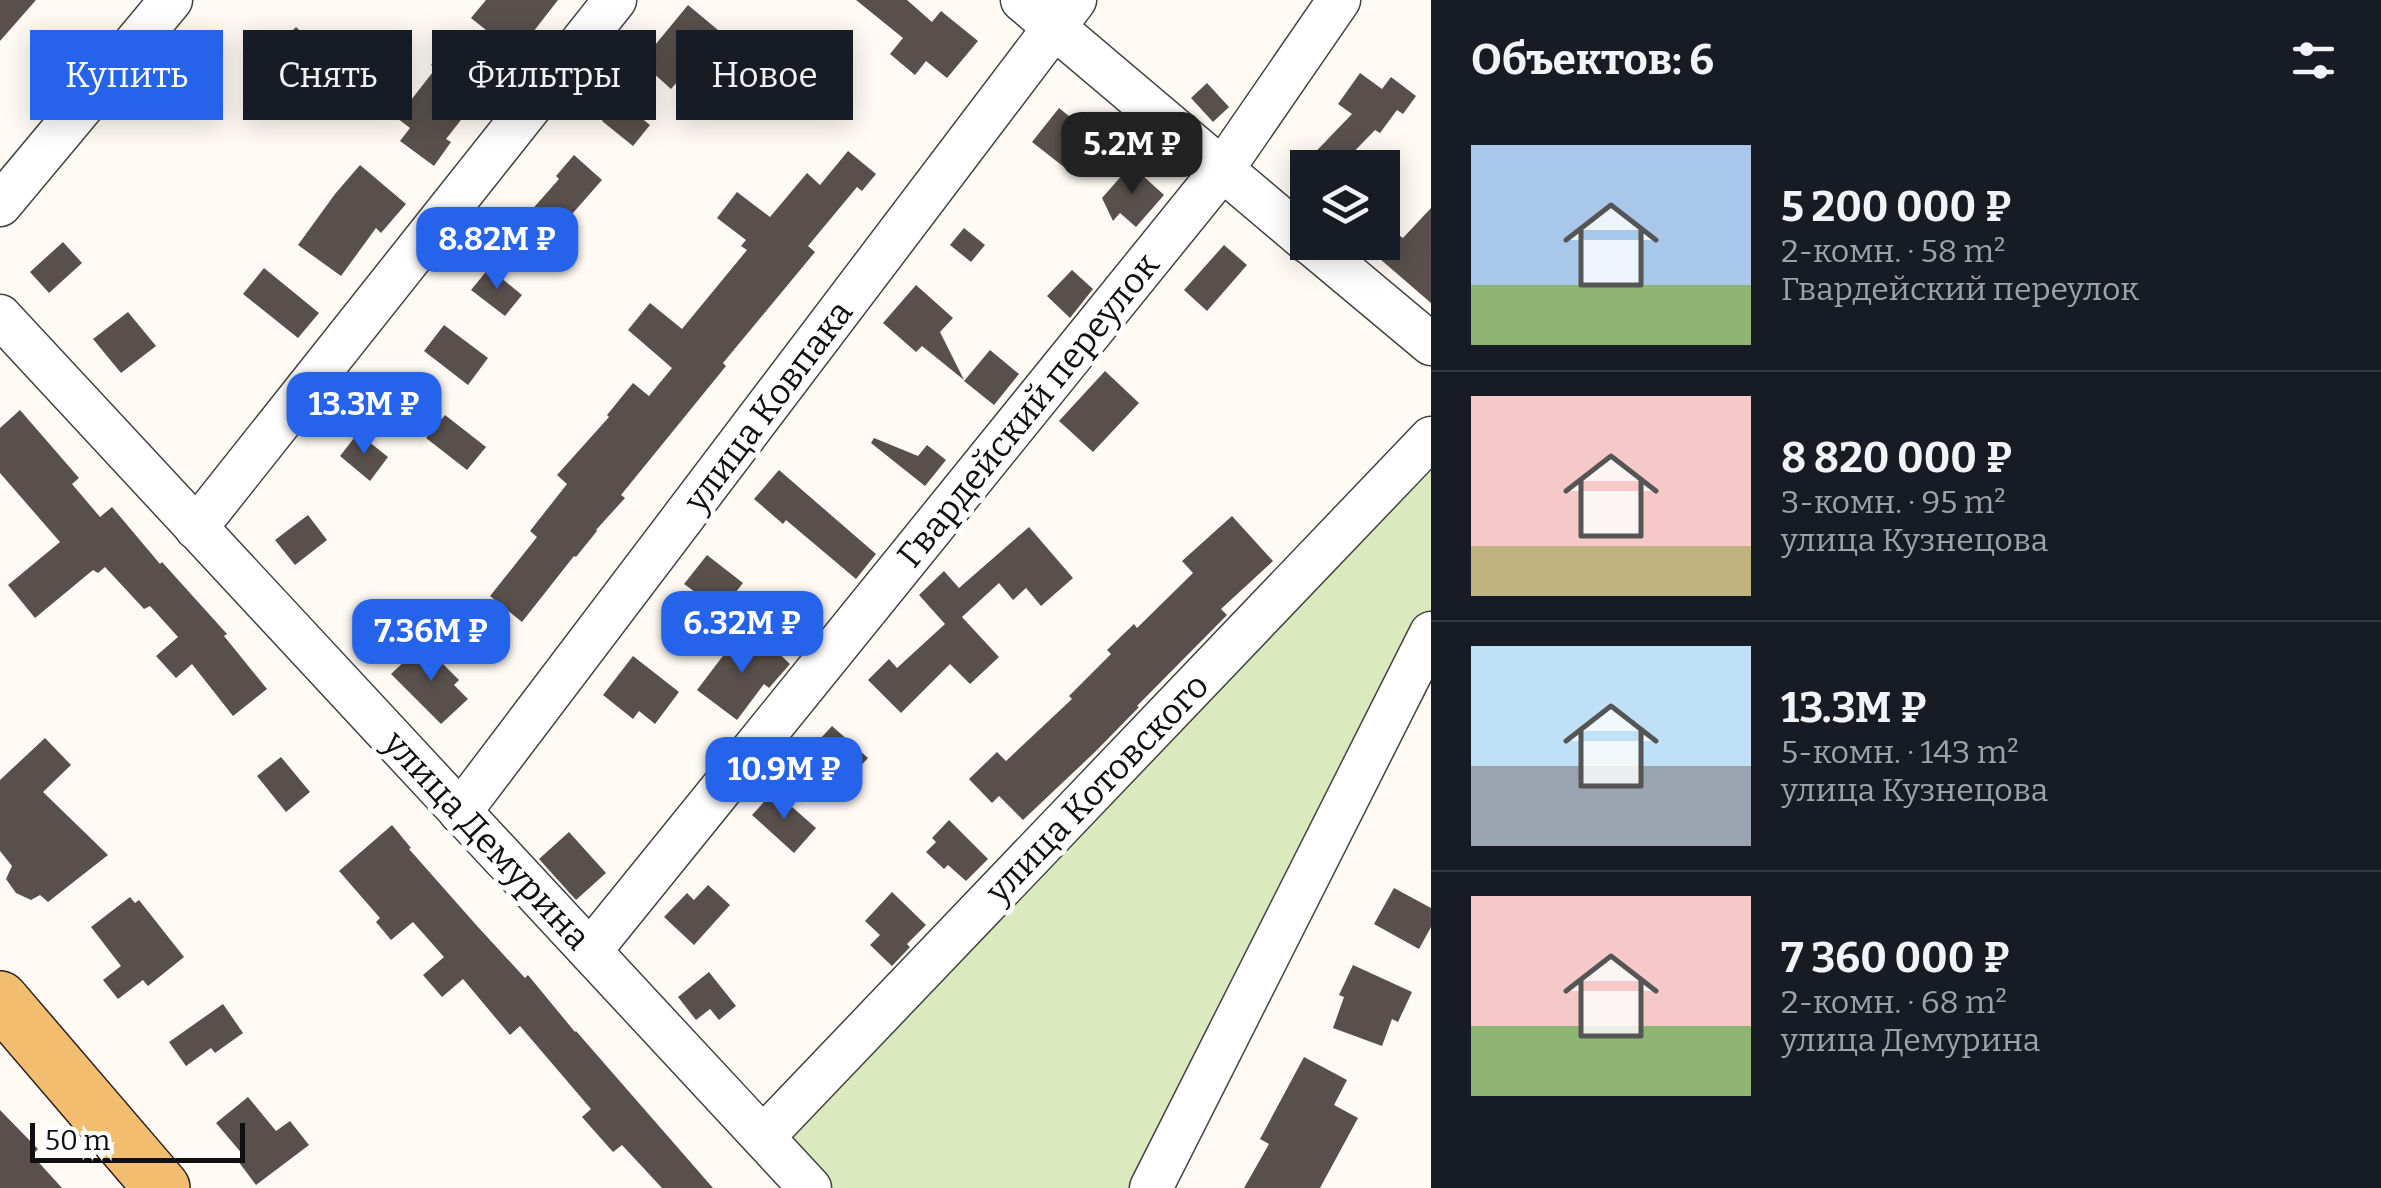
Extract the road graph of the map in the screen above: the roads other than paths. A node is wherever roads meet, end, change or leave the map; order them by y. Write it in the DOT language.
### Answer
graph roads {
  1 [pos="170,0"];
  2 [pos="615,0"];
  3 [pos="1022,0"];
  4 [pos="1339,0"];
  5 [pos="1065,14"];
  6 [pos="1222,170"];
  7 [pos="0,205"];
  8 [pos="1290,227"];
  9 [pos="1330,260"];
  10 [pos="0,316"];
  11 [pos="1431,344"];
  12 [pos="1431,438"];
  13 [pos="196,528"];
  14 [pos="1431,633"];
  15 [pos="460,812"];
  16 [pos="590,952"];
  17 [pos="0,999"];
  18 [pos="763,1137"];
  19 [pos="162,1188"];
  20 [pos="810,1188"];
  21 [pos="1151,1188"];
  1 -- 7 [label="street"];
  2 -- 13 [label="street"];
  3 -- 5 [label="street"];
  4 -- 6 [label="street, Гвардейский переулок"];
  5 -- 6 [label="street"];
  5 -- 15 [label="street, улица Ковпака"];
  6 -- 8 [label="street"];
  6 -- 16 [label="street, Гвардейский переулок"];
  9 -- 11 [label="street"];
  10 -- 13 [label="street, улица Демурина"];
  12 -- 18 [label="street, улица Котовского"];
  13 -- 15 [label="street, улица Демурина"];
  14 -- 21 [label="street"];
  15 -- 16 [label="street, улица Демурина"];
  16 -- 18 [label="street, улица Демурина"];
  17 -- 19 [label="main road"];
  18 -- 20 [label="street, улица Демурина"];
}
